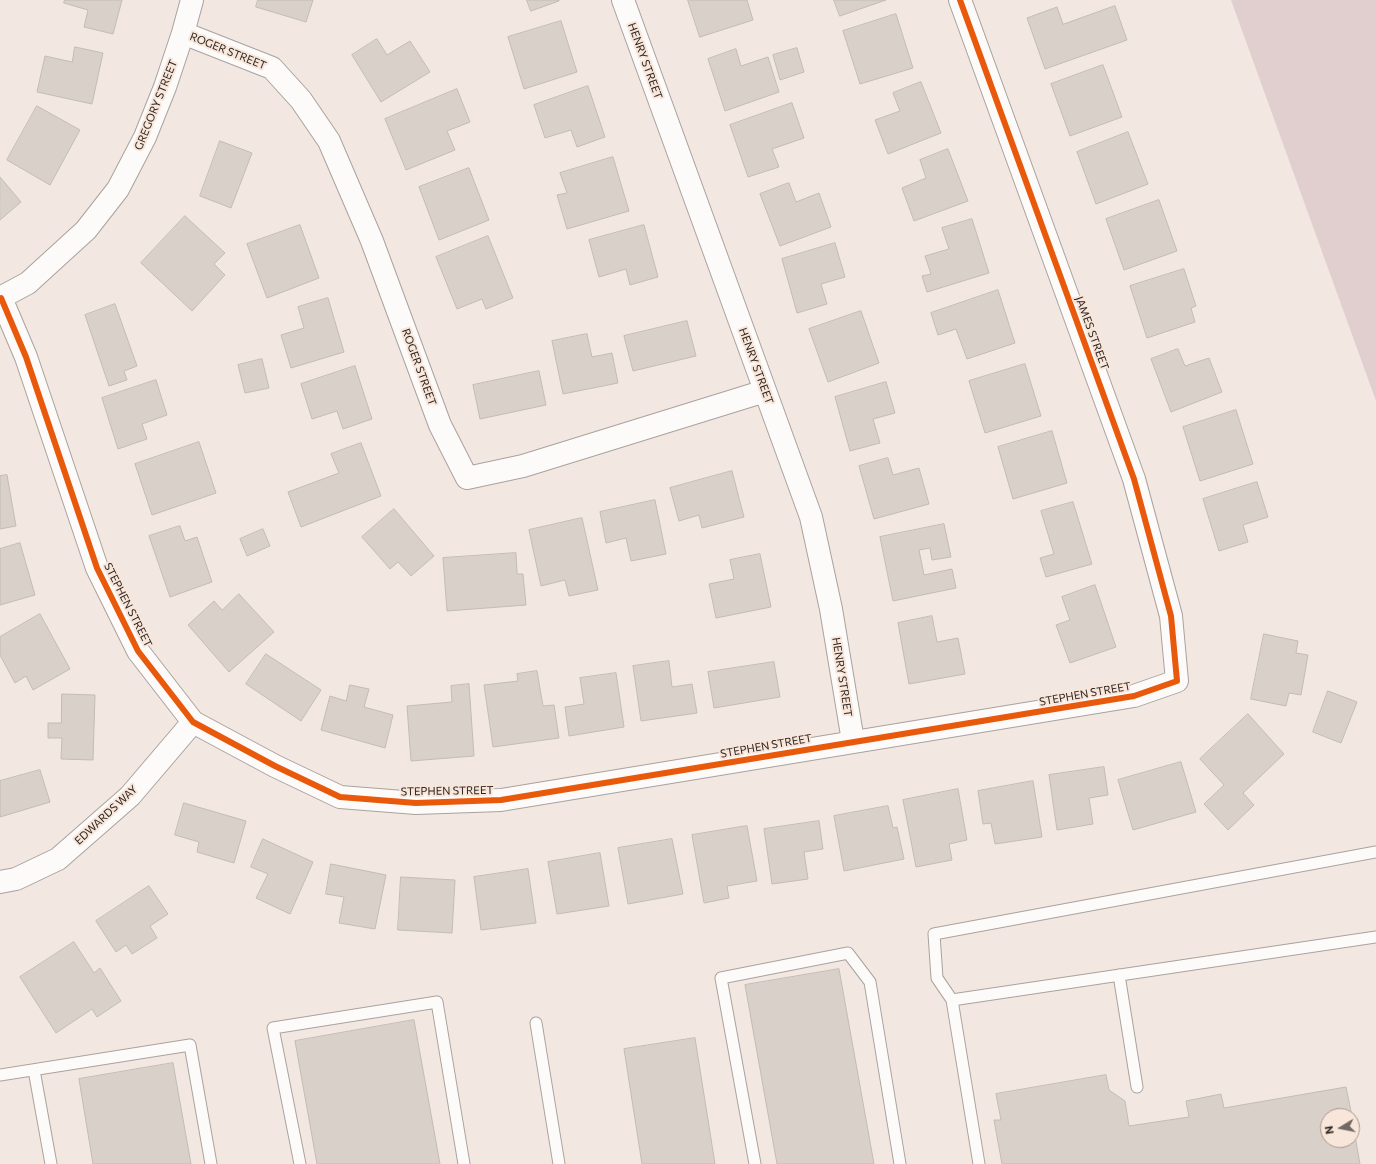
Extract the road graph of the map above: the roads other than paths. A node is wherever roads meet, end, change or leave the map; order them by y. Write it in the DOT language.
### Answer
graph roads {
  1 [pos="192,0"];
  2 [pos="623,0"];
  3 [pos="960,0"];
  4 [pos="183,33"];
  5 [pos="0,298"];
  6 [pos="765,391"];
  7 [pos="1177,681"];
  8 [pos="194,722"];
  9 [pos="853,741"];
  10 [pos="1376,852"];
  11 [pos="0,882"];
  12 [pos="1376,937"];
  13 [pos="1119,975"];
  14 [pos="952,1000"];
  15 [pos="536,1023"];
  16 [pos="34,1070"];
  17 [pos="0,1075"];
  18 [pos="1137,1087"];
  19 [pos="51,1164"];
  20 [pos="211,1164"];
  21 [pos="300,1164"];
  22 [pos="464,1164"];
  23 [pos="559,1164"];
  24 [pos="755,1164"];
  25 [pos="900,1164"];
  26 [pos="979,1164"];
  1 -- 4 [label="street, GREGORY STREET"];
  2 -- 6 [label="street, HENRY STREET"];
  3 -- 7 [label="street, JAMES STREET"];
  4 -- 5 [label="street, GREGORY STREET"];
  4 -- 6 [label="street, ROGER STREET"];
  5 -- 8 [label="street, STEPHEN STREET"];
  6 -- 9 [label="street, HENRY STREET"];
  7 -- 9 [label="street, STEPHEN STREET"];
  8 -- 9 [label="street, STEPHEN STREET"];
  8 -- 11 [label="street, EDWARDS WAY"];
  10 -- 14 [label="lane"];
  12 -- 13 [label="lane"];
  13 -- 14 [label="lane"];
  13 -- 18 [label="lane"];
  14 -- 26 [label="lane"];
  15 -- 23 [label="lane"];
  16 -- 17 [label="lane"];
  16 -- 19 [label="lane"];
  16 -- 20 [label="lane"];
  21 -- 22 [label="lane"];
  24 -- 25 [label="lane"];
}
